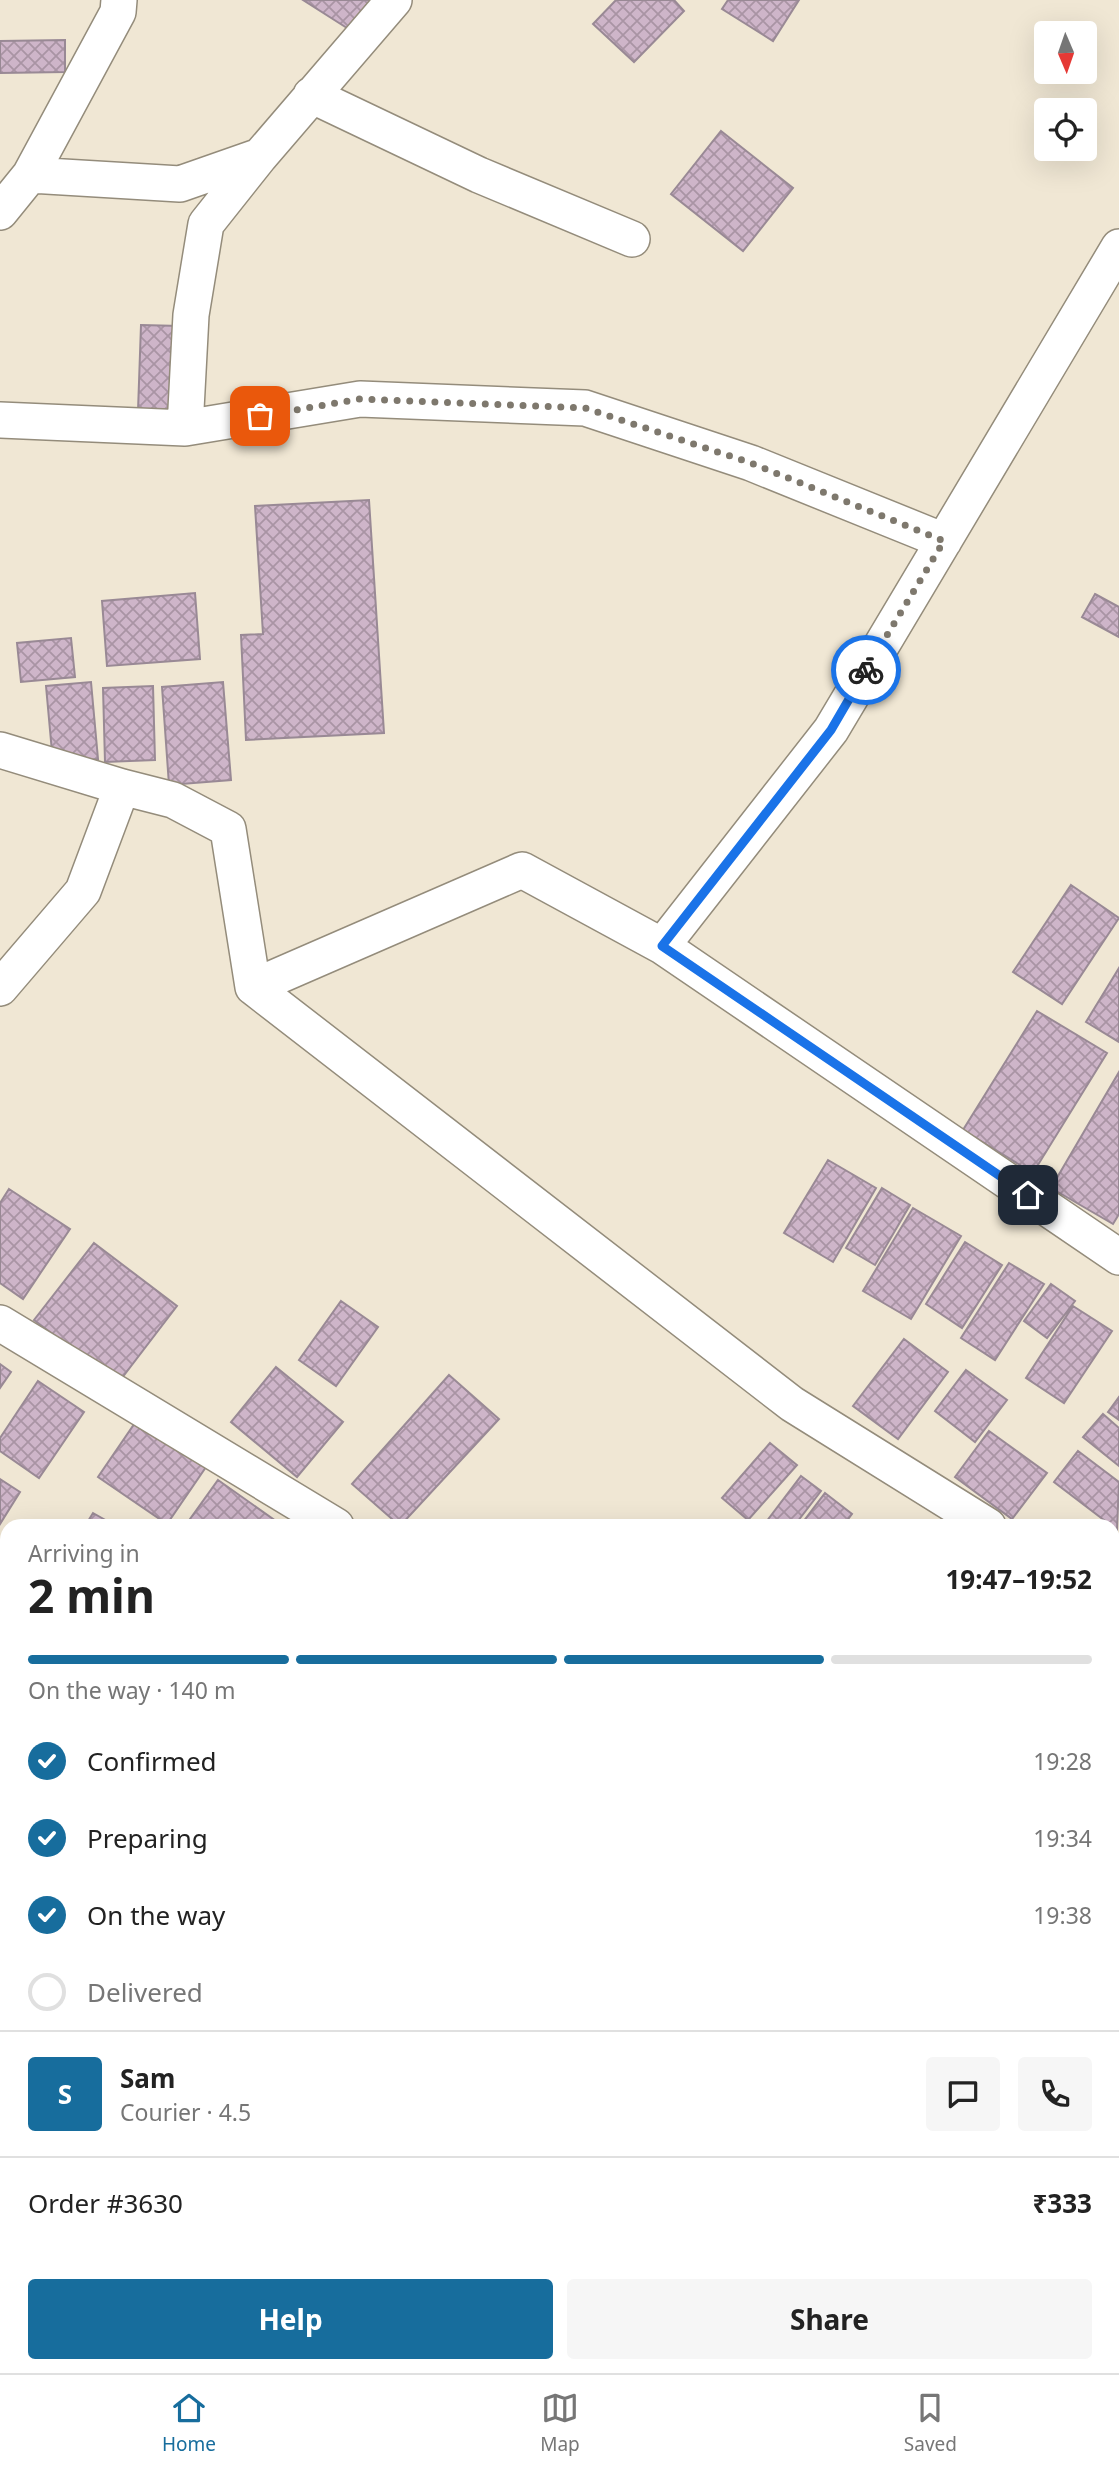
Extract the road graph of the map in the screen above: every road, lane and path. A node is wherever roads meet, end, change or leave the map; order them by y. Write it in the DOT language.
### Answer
graph roads {
  1 [pos="119,0"];
  2 [pos="394,0"];
  3 [pos="311,95"];
  4 [pos="260,156"];
  5 [pos="30,175"];
  6 [pos="0,212"];
  7 [pos="632,239"];
  8 [pos="1119,247"];
  9 [pos="0,420"];
  10 [pos="185,428"];
  11 [pos="944,541"];
  12 [pos="0,750"];
  13 [pos="122,787"];
  14 [pos="662,946"];
  15 [pos="253,987"];
  16 [pos="0,988"];
  17 [pos="1119,1256"];
  18 [pos="0,1323"];
  19 [pos="323,1519"];
  20 [pos="977,1519"];
  1 -- 5 [label="street"];
  2 -- 3 [label="street"];
  3 -- 4 [label="street"];
  3 -- 7 [label="street"];
  4 -- 5 [label="street"];
  4 -- 10 [label="street"];
  5 -- 6 [label="street"];
  8 -- 11 [label="street"];
  9 -- 10 [label="street"];
  10 -- 11 [label="street"];
  11 -- 14 [label="street"];
  12 -- 13 [label="street"];
  13 -- 15 [label="street"];
  13 -- 16 [label="street"];
  14 -- 15 [label="street"];
  14 -- 17 [label="street"];
  15 -- 20 [label="street"];
  18 -- 19 [label="street"];
}
